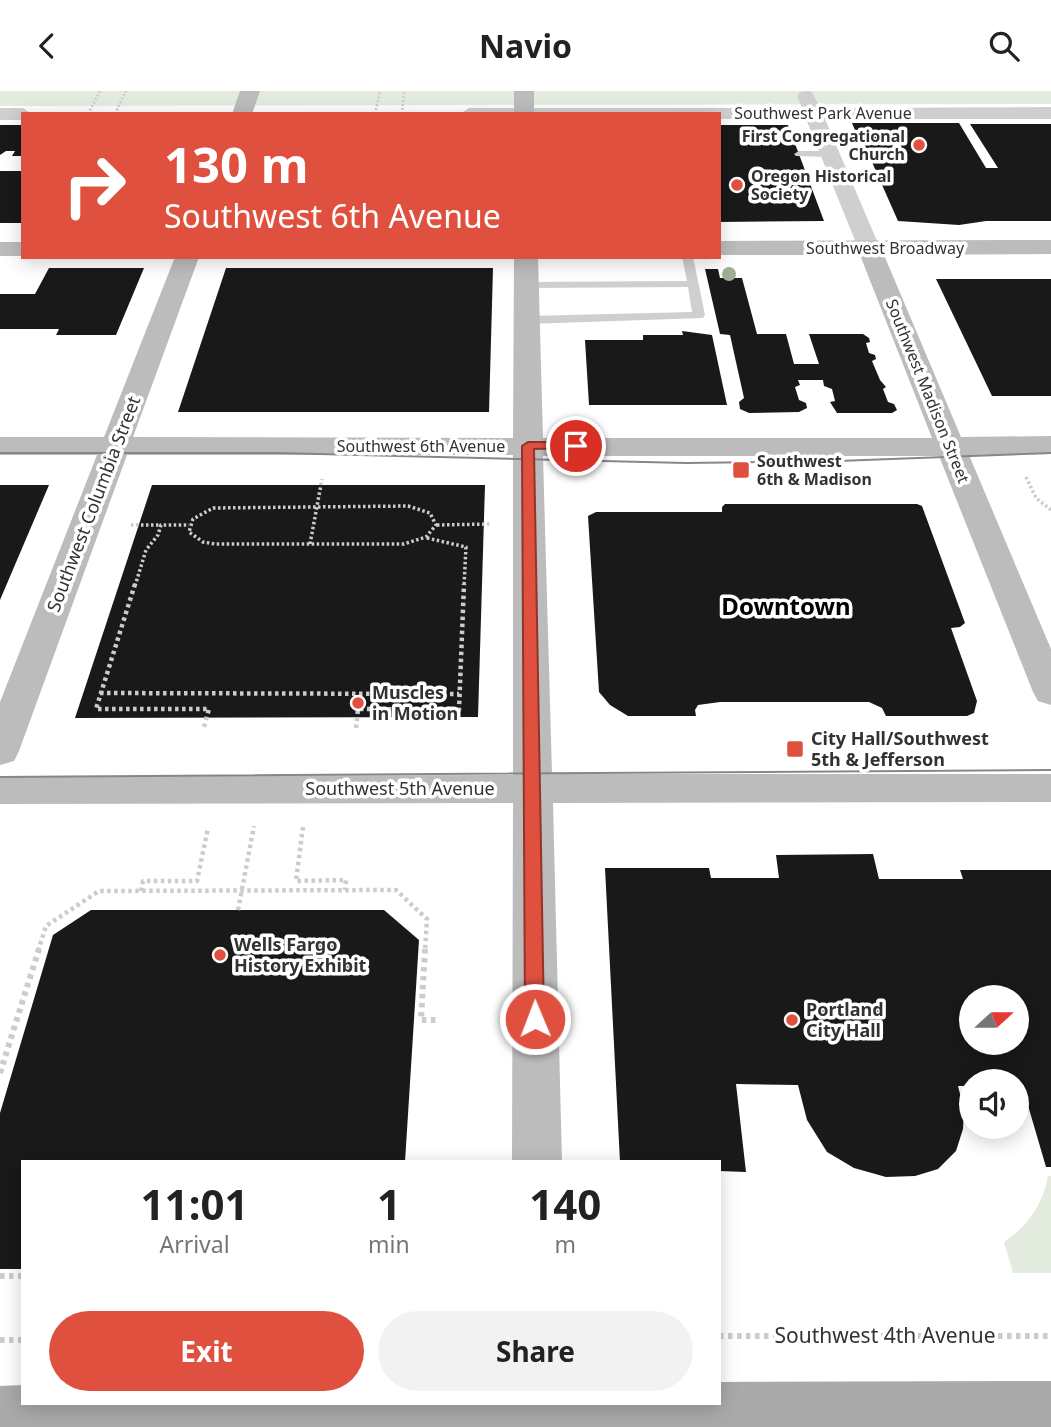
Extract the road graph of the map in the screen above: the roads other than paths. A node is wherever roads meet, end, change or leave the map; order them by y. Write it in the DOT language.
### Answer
graph roads {
  1 [pos="250,91"];
  2 [pos="524,91"];
  3 [pos="804,91"];
  4 [pos="243,112"];
  5 [pos="524,112"];
  6 [pos="721,113"];
  7 [pos="813,113"];
  8 [pos="1051,113"];
  9 [pos="0,114"];
  10 [pos="21,114"];
  11 [pos="799,154"];
  12 [pos="830,154"];
  13 [pos="1051,247"];
  14 [pos="721,248"];
  15 [pos="869,248"];
  16 [pos="0,249"];
  17 [pos="21,249"];
  18 [pos="186,259"];
  19 [pos="526,259"];
  20 [pos="687,259"];
  21 [pos="693,284"];
  22 [pos="526,285"];
  23 [pos="528,320"];
  24 [pos="1051,445"];
  25 [pos="0,446"];
  26 [pos="116,446"];
  27 [pos="528,446"];
  28 [pos="951,447"];
  29 [pos="1051,692"];
  30 [pos="0,751"];
  31 [pos="1051,788"];
  32 [pos="532,789"];
  33 [pos="0,790"];
  34 [pos="537,1160"];
  35 [pos="1051,1409"];
  36 [pos="0,1413"];
  37 [pos="539,1414"];
  1 -- 4 [label="main road"];
  2 -- 5 [label="main road"];
  3 -- 7 [label="street, Southwest Madison Street"];
  6 -- 7 [label="street, Southwest Park Avenue"];
  7 -- 8 [label="street, Southwest Park Avenue"];
  7 -- 12 [label="street, Southwest Madison Street"];
  9 -- 10 [label="street"];
  11 -- 12 [label="lane"];
  12 -- 15 [label="street, Southwest Madison Street"];
  13 -- 15 [label="main road, Southwest Broadway"];
  14 -- 15 [label="main road, Southwest Broadway"];
  15 -- 28 [label="main road, Southwest Madison Street"];
  16 -- 17 [label="main road"];
  18 -- 26 [label="main road, Southwest Columbia Street"];
  19 -- 22 [label="main road"];
  20 -- 21 [label="lane"];
  21 -- 22 [label="lane"];
  21 -- 23 [label="lane"];
  22 -- 23 [label="main road"];
  23 -- 27 [label="main road"];
  24 -- 28 [label="main road, Southwest 6th Avenue"];
  25 -- 26 [label="main road, Southwest 6th Avenue"];
  26 -- 27 [label="main road, Southwest 6th Avenue"];
  26 -- 30 [label="main road, Southwest Columbia Street"];
  27 -- 28 [label="main road, Southwest 6th Avenue"];
  27 -- 32 [label="main road"];
  28 -- 29 [label="main road, Southwest Madison Street"];
  31 -- 32 [label="main road, Southwest 5th Avenue"];
  32 -- 33 [label="main road, Southwest 5th Avenue"];
  32 -- 34 [label="main road"];
  35 -- 37 [label="main road"];
  36 -- 37 [label="main road"];
}
